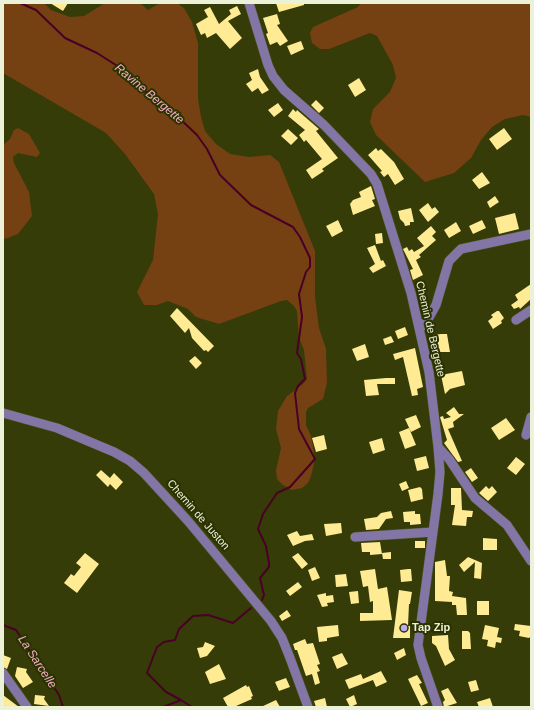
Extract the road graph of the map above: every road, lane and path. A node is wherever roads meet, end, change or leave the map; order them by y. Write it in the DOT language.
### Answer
graph roads {
  1 [pos="249,3"];
  2 [pos="531,234"];
  3 [pos="531,310"];
  4 [pos="516,320"];
  5 [pos="420,328"];
  6 [pos="3,413"];
  7 [pos="531,417"];
  8 [pos="526,435"];
  9 [pos="438,447"];
  10 [pos="433,532"];
  11 [pos="355,537"];
  12 [pos="531,561"];
  13 [pos="3,673"];
  14 [pos="27,707"];
  15 [pos="308,707"];
  16 [pos="438,707"];
  1 -- 5 [label="street, Chemin de Bergette"];
  2 -- 5 [label="street"];
  3 -- 4 [label="street"];
  5 -- 9 [label="street, Chemin de Bergette"];
  6 -- 15 [label="street, Chemin de Juston"];
  7 -- 8 [label="street"];
  9 -- 10 [label="street, Chemin de Bergette"];
  9 -- 12 [label="street"];
  10 -- 11 [label="street"];
  10 -- 16 [label="street, Chemin de Bergette"];
  13 -- 14 [label="street"];
}
